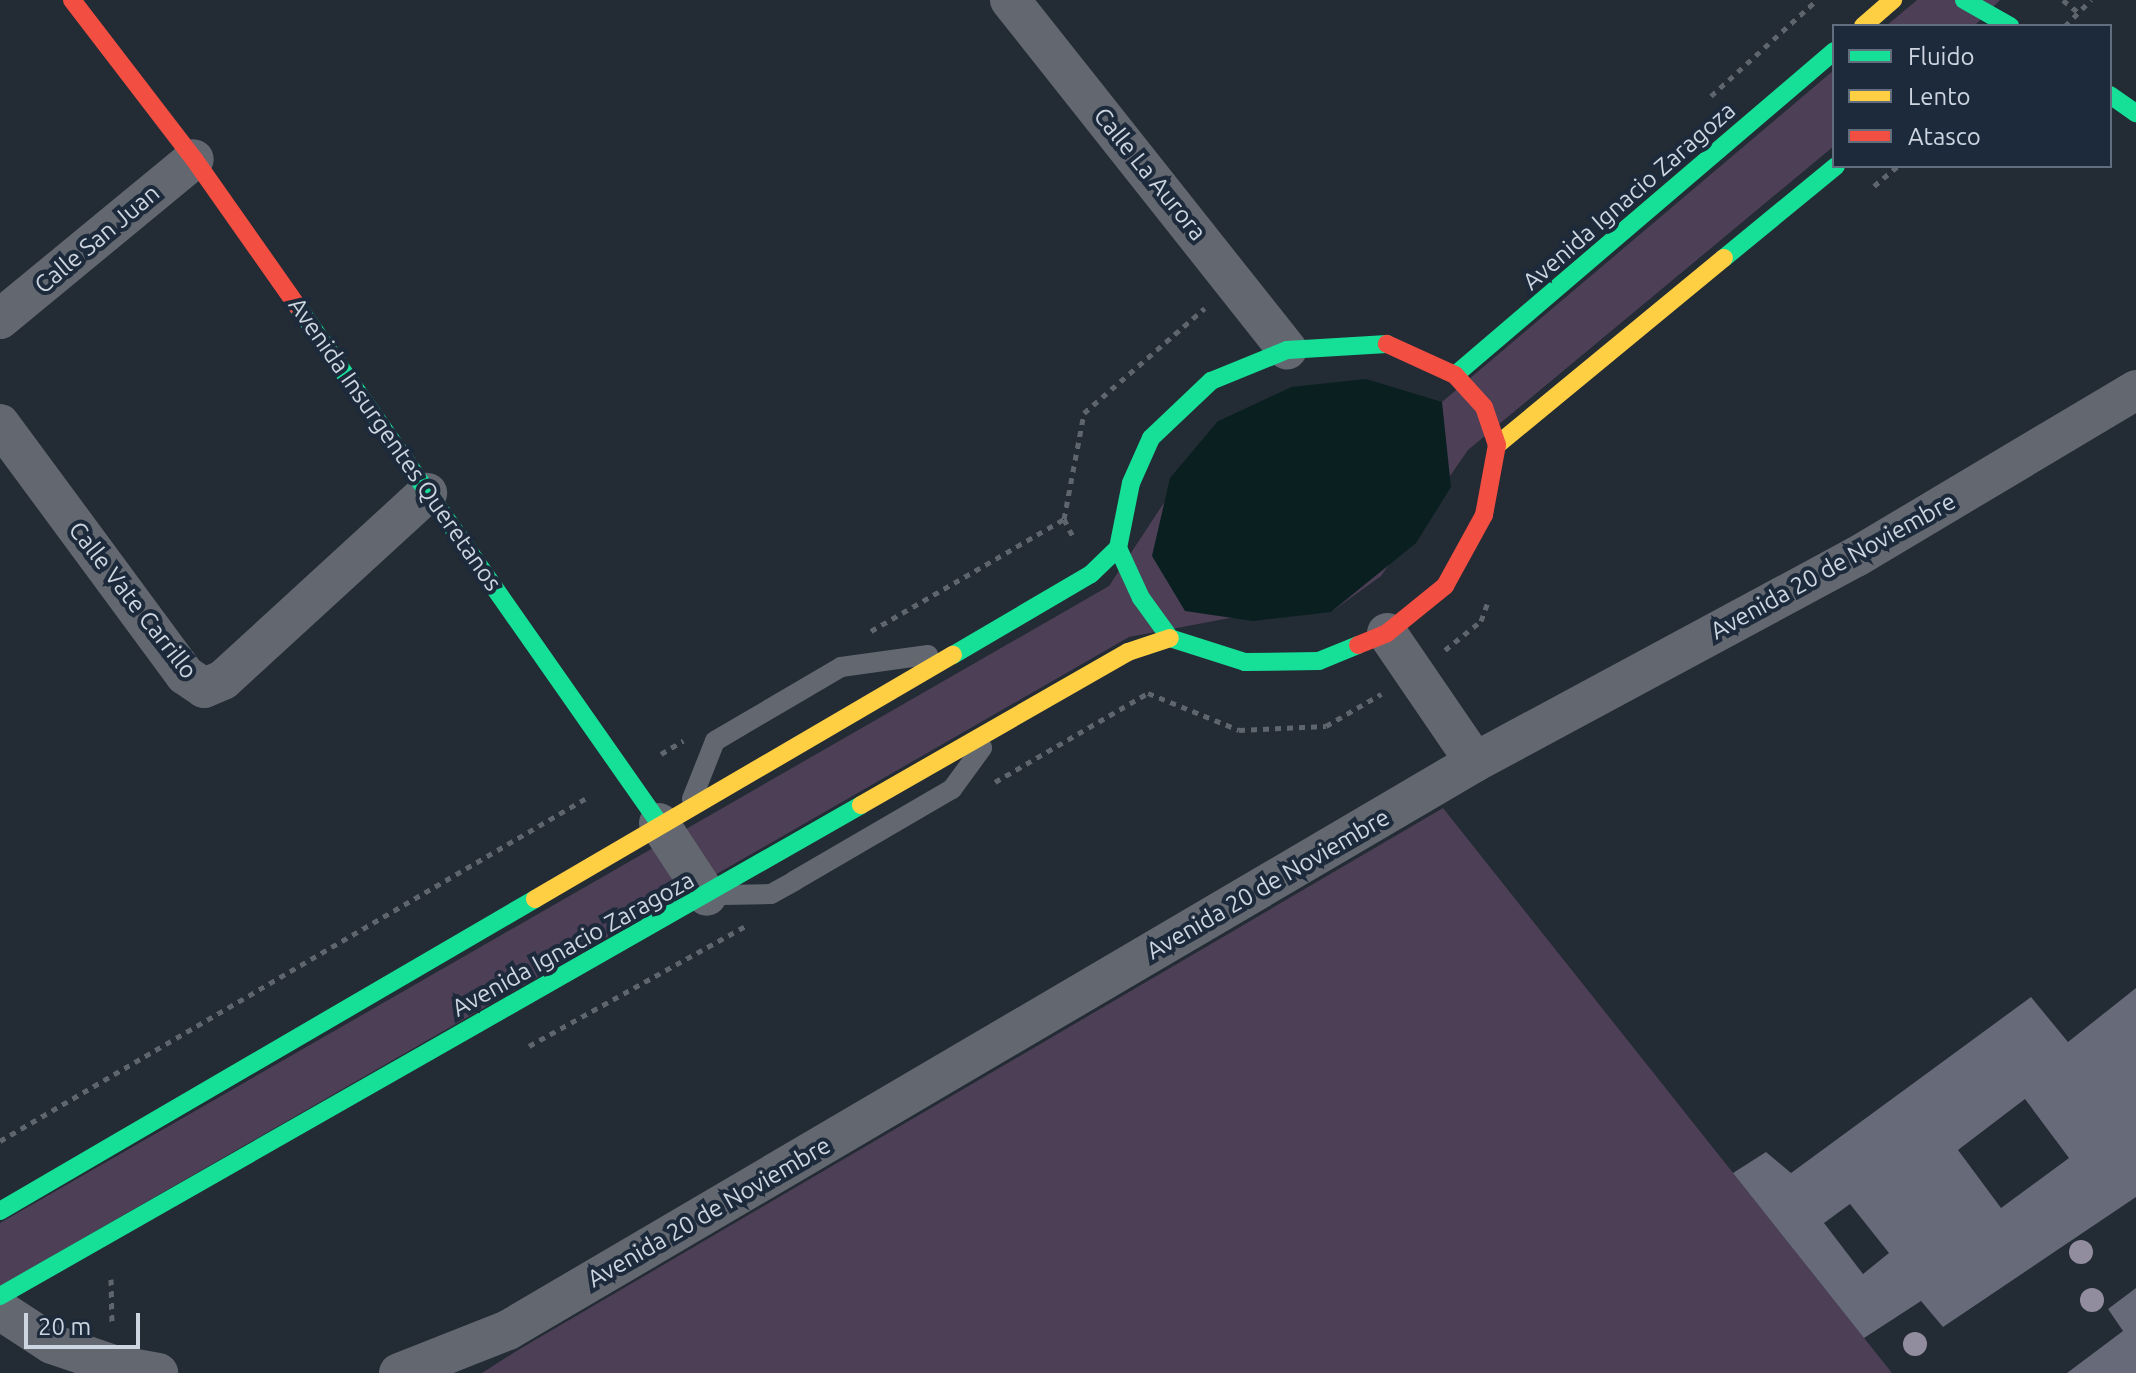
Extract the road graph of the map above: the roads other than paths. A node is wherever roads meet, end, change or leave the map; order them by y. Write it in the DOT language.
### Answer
graph roads {
  1 [pos="72,0"];
  2 [pos="1010,0"];
  3 [pos="1893,0"];
  4 [pos="1964,0"];
  5 [pos="2022,8"];
  6 [pos="1865,24"];
  7 [pos="2004,24"];
  8 [pos="2007,24"];
  9 [pos="1832,53"];
  10 [pos="2112,96"];
  11 [pos="2136,113"];
  12 [pos="194,159"];
  13 [pos="1834,168"];
  14 [pos="0,319"];
  15 [pos="1287,350"];
  16 [pos="1455,375"];
  17 [pos="2136,390"];
  18 [pos="0,424"];
  19 [pos="1497,445"];
  20 [pos="427,493"];
  21 [pos="1118,548"];
  22 [pos="1387,633"];
  23 [pos="1170,638"];
  24 [pos="955,652"];
  25 [pos="999,726"];
  26 [pos="1475,762"];
  27 [pos="674,814"];
  28 [pos="707,896"];
  29 [pos="0,1211"];
  30 [pos="0,1296"];
  31 [pos="0,1310"];
  32 [pos="158,1373"];
  33 [pos="399,1373"];
  1 -- 12 [label="main road, Avenida Insurgentes Queretanos"];
  2 -- 15 [label="street, Calle La Aurora"];
  3 -- 6 [label="main road"];
  4 -- 7 [label="main road"];
  5 -- 8 [label="main road"];
  9 -- 16 [label="main road, Avenida Ignacio Zaragoza"];
  10 -- 11 [label="main road"];
  12 -- 14 [label="street, Calle San Juan"];
  12 -- 20 [label="main road, Avenida Insurgentes Queretanos"];
  13 -- 19 [label="main road"];
  15 -- 16 [label="main road"];
  15 -- 21 [label="main road"];
  16 -- 19 [label="main road"];
  17 -- 26 [label="street, Avenida 20 de Noviembre"];
  18 -- 20 [label="street, Calle Vate Carrillo"];
  19 -- 22 [label="main road"];
  20 -- 27 [label="main road, Avenida Insurgentes Queretanos"];
  21 -- 23 [label="main road"];
  21 -- 24 [label="main road"];
  22 -- 23 [label="main road"];
  22 -- 26 [label="street"];
  23 -- 25 [label="main road, Avenida Ignacio Zaragoza"];
  24 -- 27 [label="main road"];
  24 -- 27 [label="lane"];
  25 -- 28 [label="main road, Avenida Ignacio Zaragoza"];
  25 -- 28 [label="lane"];
  26 -- 33 [label="street, Avenida 20 de Noviembre"];
  27 -- 28 [label="street, Avenida Insurgentes Queretanos"];
  27 -- 29 [label="main road"];
  28 -- 30 [label="main road, Avenida Ignacio Zaragoza"];
  31 -- 32 [label="street"];
}
